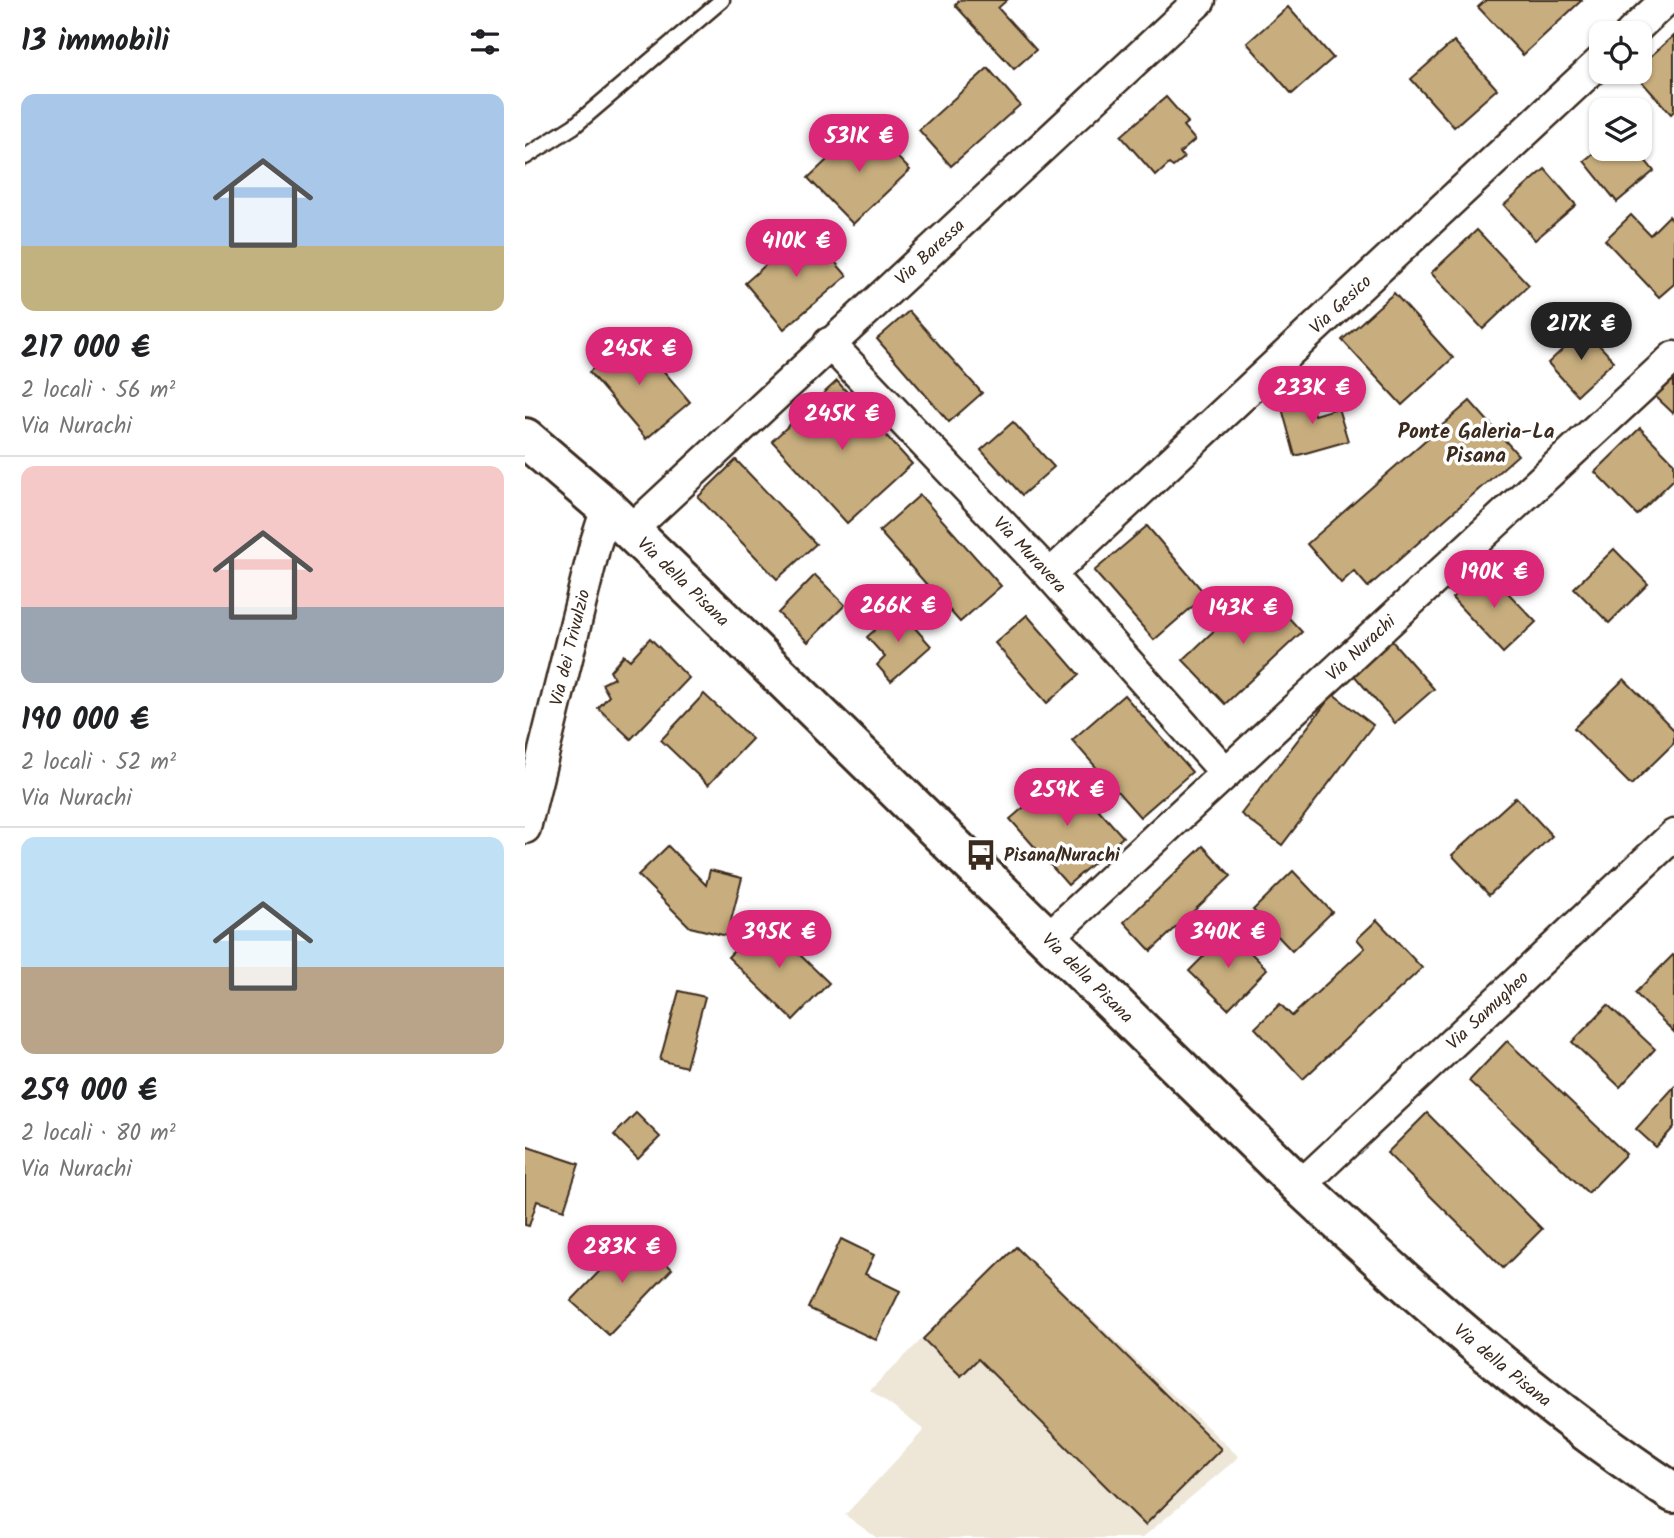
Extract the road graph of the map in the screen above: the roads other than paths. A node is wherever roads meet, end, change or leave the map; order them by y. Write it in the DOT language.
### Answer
graph roads {
  1 [pos="722,0"];
  2 [pos="1200,0"];
  3 [pos="1667,0"];
  4 [pos="1644,21"];
  5 [pos="1589,72"];
  6 [pos="525,157"];
  7 [pos="829,343"];
  8 [pos="1674,358"];
  9 [pos="525,438"];
  10 [pos="618,520"];
  11 [pos="1050,575"];
  12 [pos="1226,774"];
  13 [pos="525,828"];
  14 [pos="1674,835"];
  15 [pos="1049,937"];
  16 [pos="1300,1186"];
  17 [pos="1674,1493"];
  1 -- 6 [label="lane"];
  2 -- 7 [label="street, Via Baressa"];
  3 -- 4 [label="street"];
  5 -- 11 [label="street, Via Gesico"];
  7 -- 10 [label="street, Via Baressa"];
  7 -- 11 [label="street, Via Muravera"];
  8 -- 12 [label="street, Via Nurachi"];
  9 -- 10 [label="main road, Via della Pisana"];
  10 -- 13 [label="street, Via dei Trivulzio"];
  10 -- 15 [label="main road, Via della Pisana"];
  11 -- 12 [label="street, Via Muravera"];
  12 -- 15 [label="street, Via Nurachi"];
  14 -- 16 [label="street, Via Samugheo"];
  15 -- 16 [label="main road, Via della Pisana"];
  16 -- 17 [label="main road, Via della Pisana"];
}
